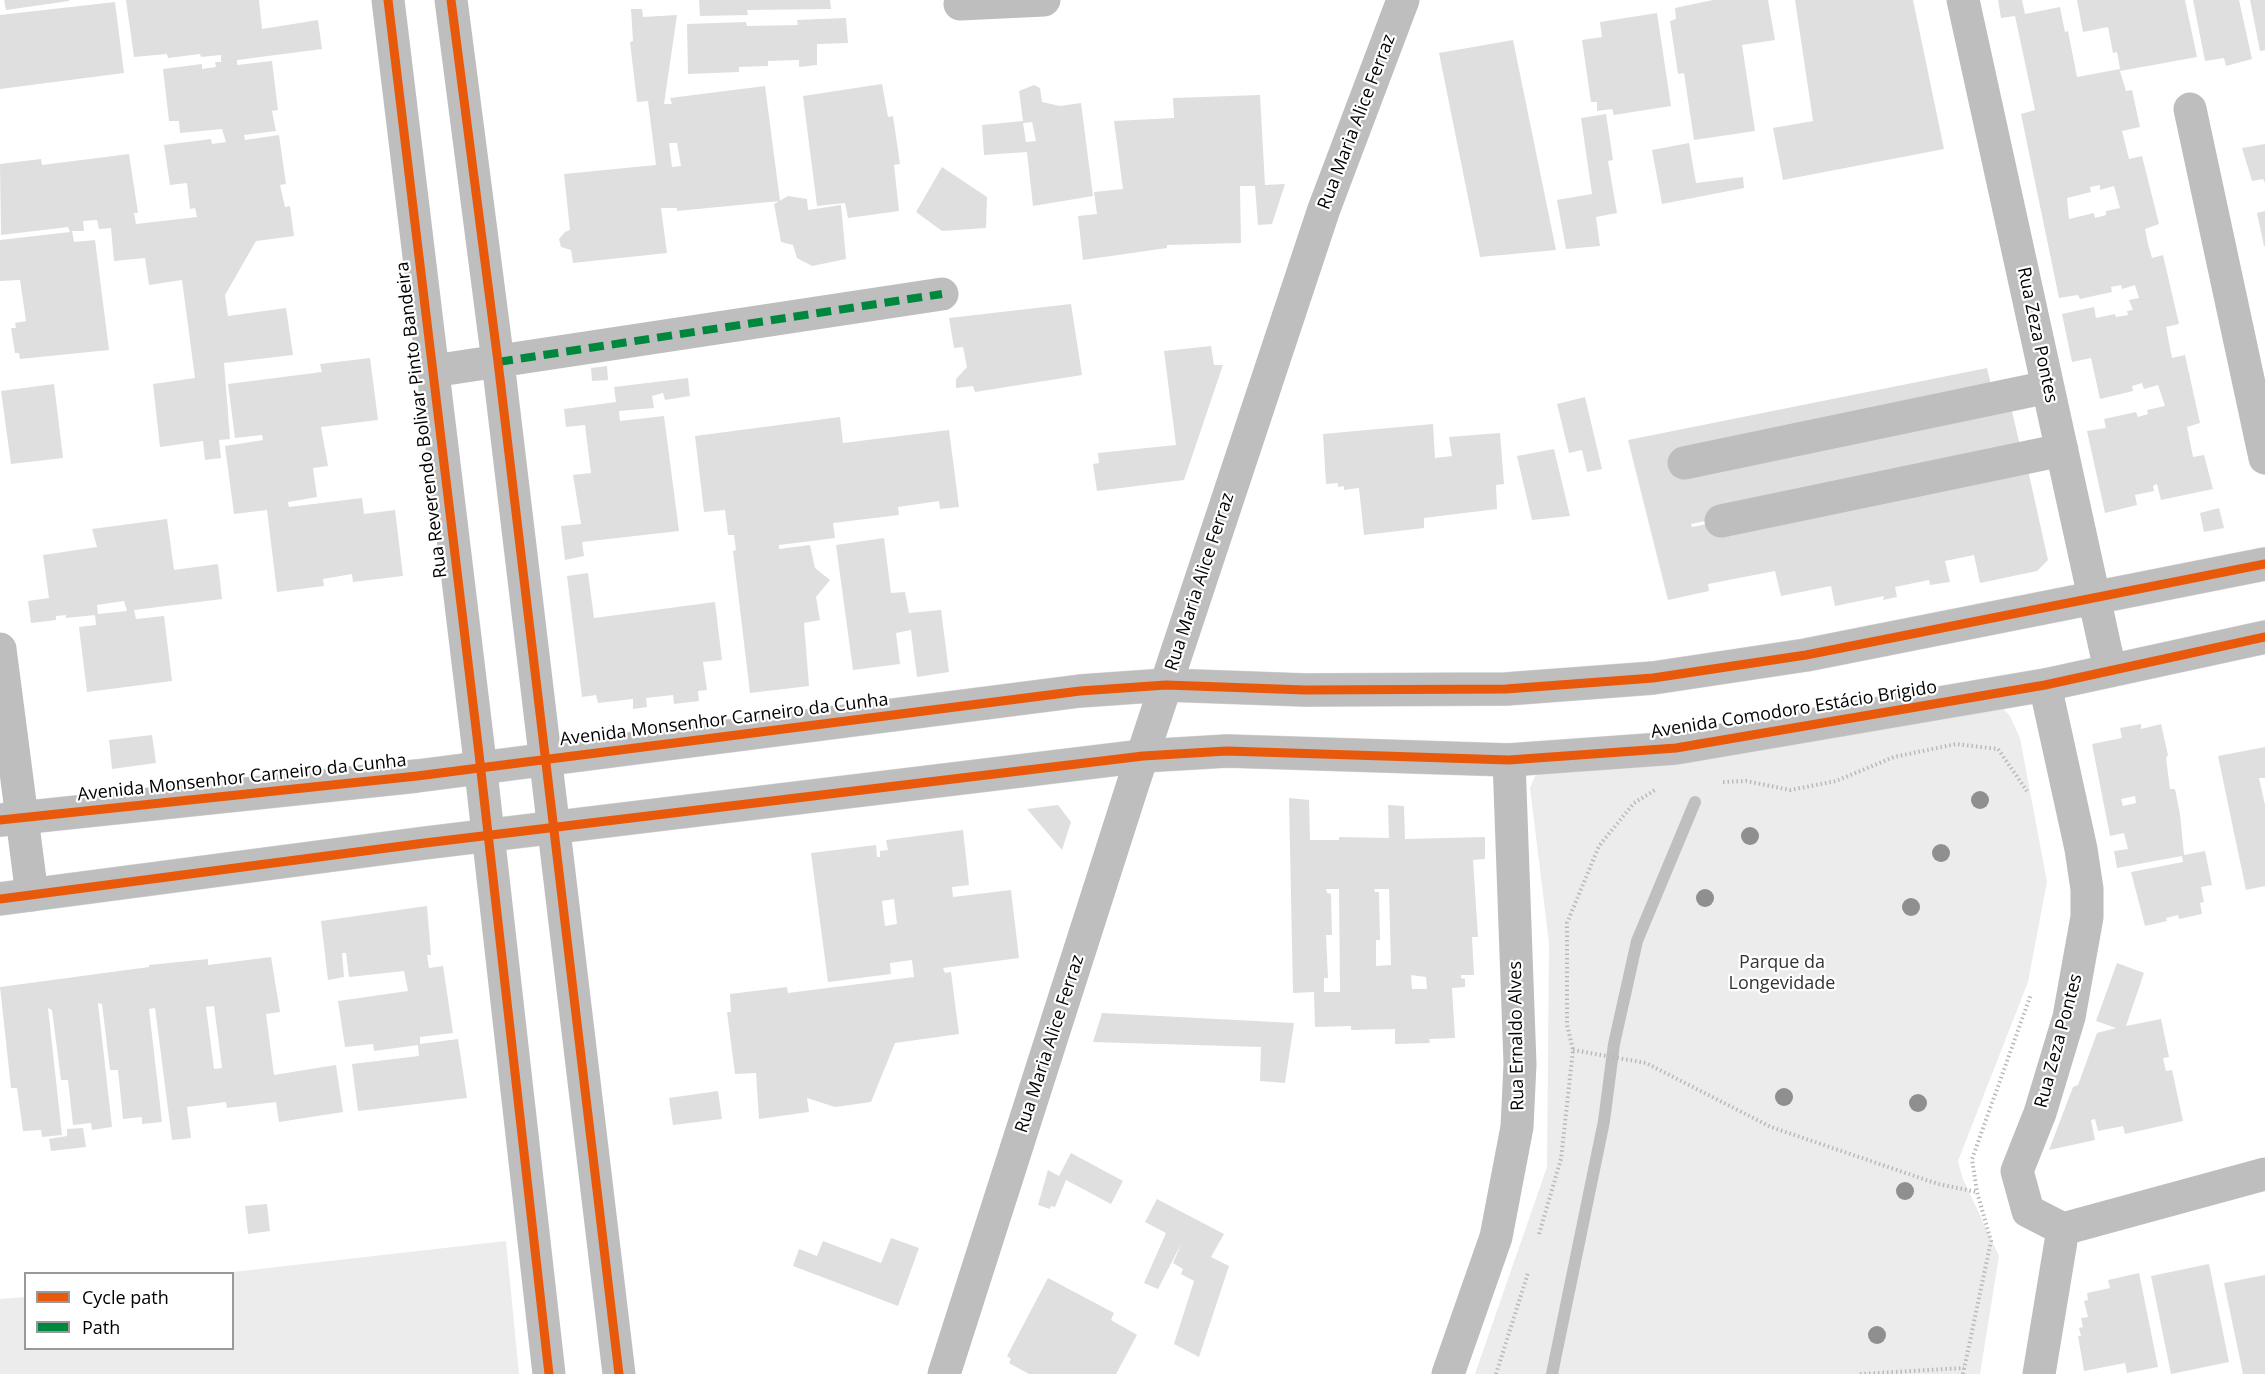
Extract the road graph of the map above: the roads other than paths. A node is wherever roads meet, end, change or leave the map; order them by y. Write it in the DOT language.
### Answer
graph roads {
  1 [pos="388,0"];
  2 [pos="451,0"];
  3 [pos="1044,0"];
  4 [pos="1402,0"];
  5 [pos="1963,0"];
  6 [pos="960,4"];
  7 [pos="2190,109"];
  8 [pos="942,294"];
  9 [pos="498,362"];
  10 [pos="433,371"];
  11 [pos="2048,387"];
  12 [pos="2062,450"];
  13 [pos="2265,458"];
  14 [pos="1684,463"];
  15 [pos="1721,521"];
  16 [pos="2265,564"];
  17 [pos="2095,599"];
  18 [pos="2265,637"];
  19 [pos="0,649"];
  20 [pos="2110,670"];
  21 [pos="1166,685"];
  22 [pos="2045,685"];
  23 [pos="1143,756"];
  24 [pos="546,759"];
  25 [pos="1509,760"];
  26 [pos="481,767"];
  27 [pos="11,819"];
  28 [pos="554,828"];
  29 [pos="489,836"];
  30 [pos="32,896"];
  31 [pos="0,899"];
  32 [pos="2265,1174"];
  33 [pos="2063,1229"];
  34 [pos="549,1374"];
  35 [pos="619,1374"];
  36 [pos="944,1374"];
  37 [pos="1448,1374"];
  38 [pos="2039,1374"];
  1 -- 10 [label="street, Rua Reverendo Bolivar Pinto Bandeira"];
  2 -- 9 [label="street"];
  3 -- 6 [label="street"];
  4 -- 21 [label="street, Rua Maria Alice Ferraz"];
  5 -- 11 [label="street, Rua Zeza Pontes"];
  7 -- 13 [label="street"];
  8 -- 9 [label="street"];
  9 -- 10 [label="street"];
  9 -- 24 [label="street"];
  10 -- 26 [label="street, Rua Reverendo Bolivar Pinto Bandeira"];
  11 -- 12 [label="street, Rua Zeza Pontes"];
  11 -- 14 [label="street"];
  12 -- 15 [label="street"];
  12 -- 17 [label="street, Rua Zeza Pontes"];
  16 -- 17 [label="street"];
  17 -- 20 [label="street, Rua Zeza Pontes"];
  17 -- 21 [label="street"];
  18 -- 20 [label="street, Avenida Comodoro Estácio Brigido"];
  19 -- 27 [label="street"];
  20 -- 22 [label="street, Avenida Comodoro Estácio Brigido"];
  21 -- 23 [label="street, Rua Maria Alice Ferraz"];
  21 -- 24 [label="street, Avenida Monsenhor Carneiro da Cunha"];
  22 -- 25 [label="street, Avenida Comodoro Estácio Brigido"];
  22 -- 33 [label="street, Rua Zeza Pontes"];
  23 -- 25 [label="street, Avenida Comodoro Estácio Brigido"];
  23 -- 28 [label="street"];
  23 -- 36 [label="street, Rua Maria Alice Ferraz"];
  24 -- 26 [label="street, Avenida Monsenhor Carneiro da Cunha"];
  24 -- 28 [label="street"];
  25 -- 37 [label="street, Rua Ernaldo Alves"];
  26 -- 27 [label="street, Avenida Monsenhor Carneiro da Cunha"];
  26 -- 29 [label="street, Rua Reverendo Bolivar Pinto Bandeira"];
  27 -- 30 [label="street"];
  28 -- 29 [label="street"];
  28 -- 35 [label="street"];
  29 -- 30 [label="street"];
  29 -- 34 [label="street, Rua Reverendo Bolivar Pinto Bandeira"];
  30 -- 31 [label="street"];
  32 -- 33 [label="street"];
  33 -- 38 [label="street"];
}
